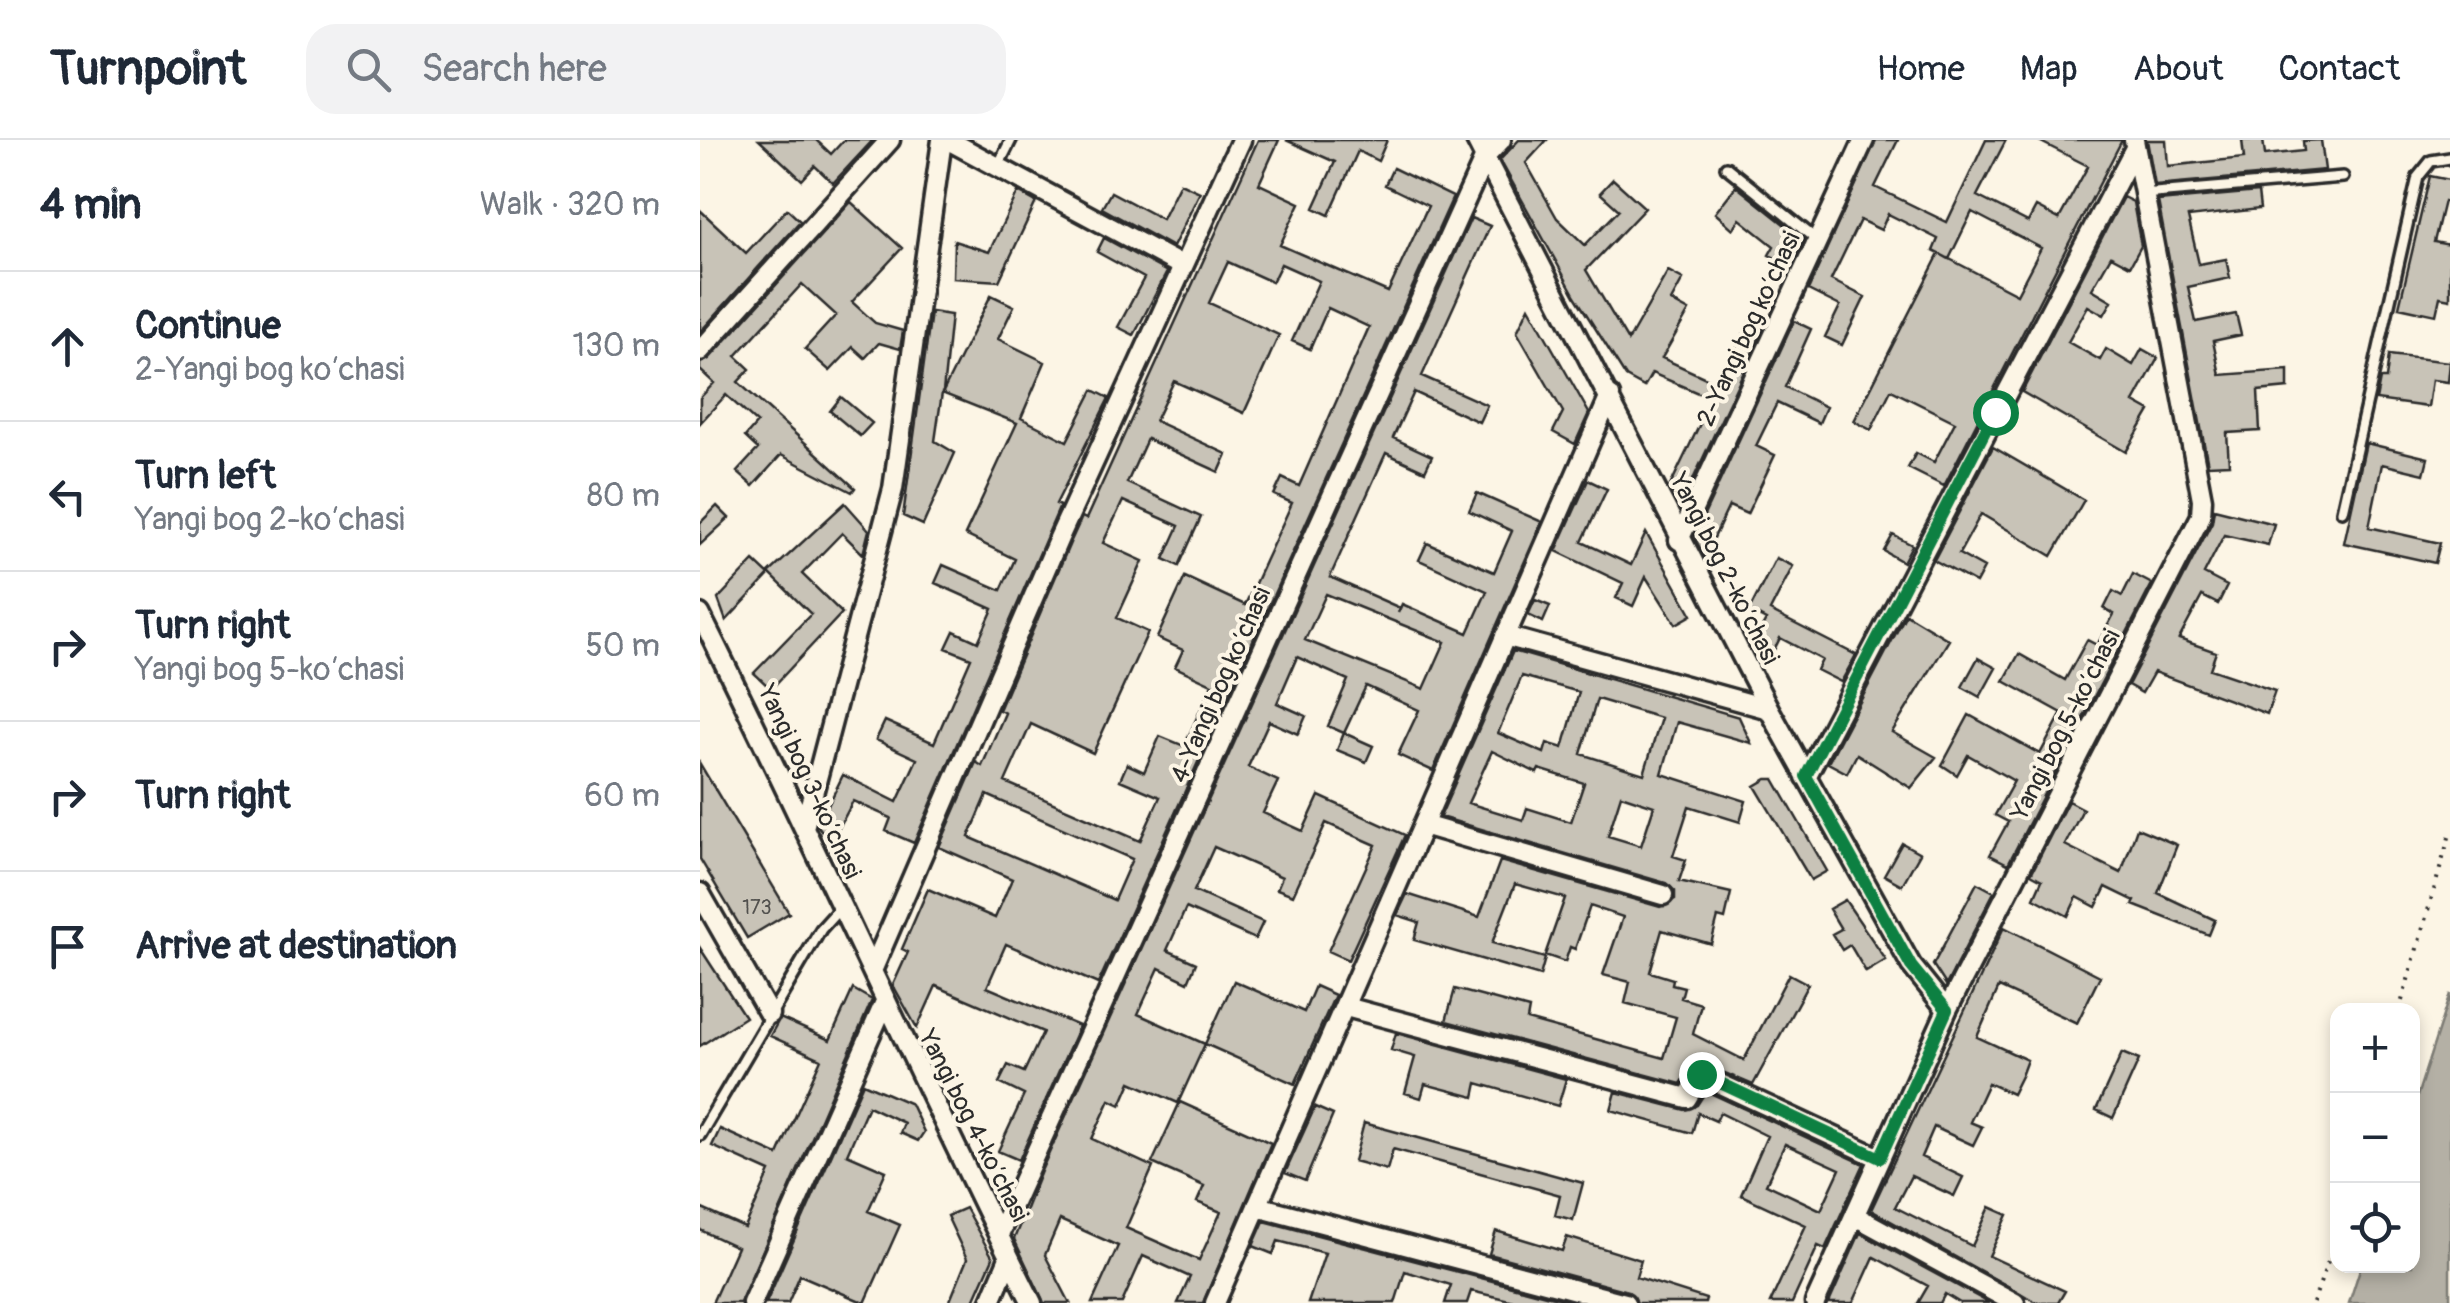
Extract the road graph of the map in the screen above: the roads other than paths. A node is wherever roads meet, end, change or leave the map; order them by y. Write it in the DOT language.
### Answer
graph roads {
  1 [pos="890,140"];
  2 [pos="945,140"];
  3 [pos="1011,140"];
  4 [pos="1241,140"];
  5 [pos="1501,140"];
  6 [pos="1864,140"];
  7 [pos="2135,144"];
  8 [pos="1480,149"];
  9 [pos="2450,158"];
  10 [pos="998,166"];
  11 [pos="1726,166"];
  12 [pos="2343,177"];
  13 [pos="2144,194"];
  14 [pos="1818,241"];
  15 [pos="1182,266"];
  16 [pos="700,352"];
  17 [pos="1610,396"];
  18 [pos="2342,511"];
  19 [pos="1679,540"];
  20 [pos="700,614"];
  21 [pos="1505,636"];
  22 [pos="1769,709"];
  23 [pos="1806,776"];
  24 [pos="805,824"];
  25 [pos="1423,825"];
  26 [pos="700,893"];
  27 [pos="1664,895"];
  28 [pos="840,908"];
  29 [pos="872,972"];
  30 [pos="884,1004"];
  31 [pos="1346,1007"];
  32 [pos="1947,1010"];
  33 [pos="769,1014"];
  34 [pos="700,1134"];
  35 [pos="1880,1158"];
  36 [pos="1257,1206"];
  37 [pos="1854,1216"];
  38 [pos="1000,1232"];
  39 [pos="1009,1258"];
  40 [pos="752,1303"];
  41 [pos="990,1303"];
  42 [pos="1032,1303"];
  43 [pos="1215,1303"];
  44 [pos="1625,1303"];
  45 [pos="1815,1303"];
  46 [pos="2015,1303"];
  1 -- 16 [label="street"];
  2 -- 10 [label="street"];
  2 -- 24 [label="street"];
  3 -- 10 [label="lane"];
  4 -- 15 [label="street"];
  5 -- 8 [label="street"];
  6 -- 14 [label="street, 2-Yangi bog koʼchasi"];
  7 -- 13 [label="street, Yangi bog 5-koʼchasi"];
  7 -- 23 [label="street"];
  8 -- 17 [label="street, Yangi bog 2-koʼchasi"];
  8 -- 38 [label="street, 4-Yangi bog koʼchasi"];
  9 -- 18 [label="lane"];
  10 -- 15 [label="street"];
  11 -- 14 [label="lane"];
  12 -- 13 [label="lane"];
  13 -- 32 [label="street, Yangi bog 5-koʼchasi"];
  14 -- 19 [label="street, 2-Yangi bog koʼchasi"];
  15 -- 29 [label="street"];
  17 -- 19 [label="street, Yangi bog 2-koʼchasi"];
  17 -- 21 [label="street"];
  19 -- 22 [label="street, Yangi bog 2-koʼchasi"];
  20 -- 24 [label="street, Yangi bog 3-koʼchasi"];
  21 -- 22 [label="street"];
  21 -- 25 [label="street"];
  22 -- 23 [label="street, Yangi bog 2-koʼchasi"];
  23 -- 32 [label="street, Yangi bog 2-koʼchasi"];
  24 -- 28 [label="street, Yangi bog 3-koʼchasi"];
  25 -- 27 [label="street"];
  25 -- 31 [label="street"];
  26 -- 33 [label="street"];
  28 -- 29 [label="street, Yangi bog 3-koʼchasi"];
  28 -- 33 [label="lane"];
  29 -- 30 [label="street, Yangi bog 4-koʼchasi"];
  30 -- 38 [label="street, Yangi bog 4-koʼchasi"];
  30 -- 40 [label="street"];
  31 -- 35 [label="street"];
  31 -- 36 [label="street"];
  32 -- 35 [label="street, Yangi bog 5-koʼchasi"];
  33 -- 34 [label="lane"];
  35 -- 37 [label="street, Yangi bog 5-koʼchasi"];
  36 -- 43 [label="street"];
  36 -- 44 [label="street"];
  37 -- 45 [label="street, Yangi bog 5-koʼchasi"];
  37 -- 46 [label="street"];
  38 -- 39 [label="street, Yangi bog 4-koʼchasi"];
  39 -- 41 [label="street"];
  39 -- 42 [label="street, Yangi bog 4-koʼchasi"];
}
